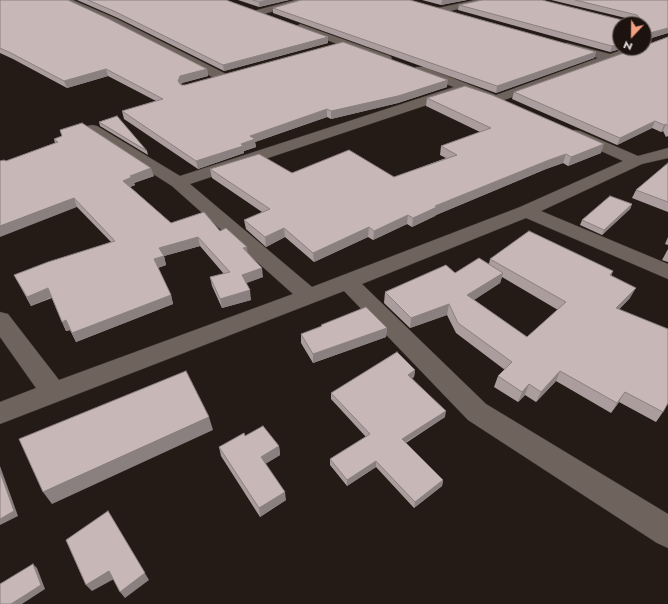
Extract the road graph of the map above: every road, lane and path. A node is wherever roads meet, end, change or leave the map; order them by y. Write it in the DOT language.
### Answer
graph roads {
  1 [pos="65,0"];
  2 [pos="92,0"];
  3 [pos="305,0"];
  4 [pos="487,0"];
  5 [pos="77,4"];
  6 [pos="246,7"];
  7 [pos="260,12"];
  8 [pos="464,17"];
  9 [pos="345,43"];
  10 [pos="556,43"];
  11 [pos="322,49"];
  12 [pos="616,56"];
  13 [pos="610,58"];
  14 [pos="394,61"];
  15 [pos="409,66"];
  16 [pos="208,81"];
  17 [pos="466,87"];
  18 [pos="496,99"];
  19 [pos="510,105"];
  20 [pos="92,129"];
  21 [pos="566,130"];
  22 [pos="666,155"];
  23 [pos="636,161"];
  24 [pos="178,182"];
  25 [pos="526,212"];
  26 [pos="668,272"];
  27 [pos="347,282"];
  28 [pos="309,296"];
  29 [pos="0,320"];
  30 [pos="53,392"];
  31 [pos="0,412"];
  32 [pos="668,532"];
  1 -- 5 [label="street"];
  2 -- 5 [label="street"];
  3 -- 7 [label="street"];
  4 -- 8 [label="street"];
  5 -- 16 [label="street"];
  6 -- 7 [label="street"];
  7 -- 9 [label="street"];
  9 -- 11 [label="street"];
  9 -- 14 [label="street"];
  10 -- 13 [label="street"];
  12 -- 13 [label="street"];
  13 -- 18 [label="street"];
  15 -- 17 [label="street"];
  17 -- 18 [label="street"];
  17 -- 24 [label="street"];
  18 -- 19 [label="street"];
  20 -- 24 [label="street"];
  21 -- 23 [label="street"];
  22 -- 23 [label="street"];
  23 -- 25 [label="street"];
  24 -- 28 [label="street"];
  25 -- 26 [label="street"];
  25 -- 27 [label="street"];
  27 -- 28 [label="street"];
  27 -- 32 [label="street"];
  28 -- 30 [label="street"];
  29 -- 30 [label="street"];
  30 -- 31 [label="street"];
}
